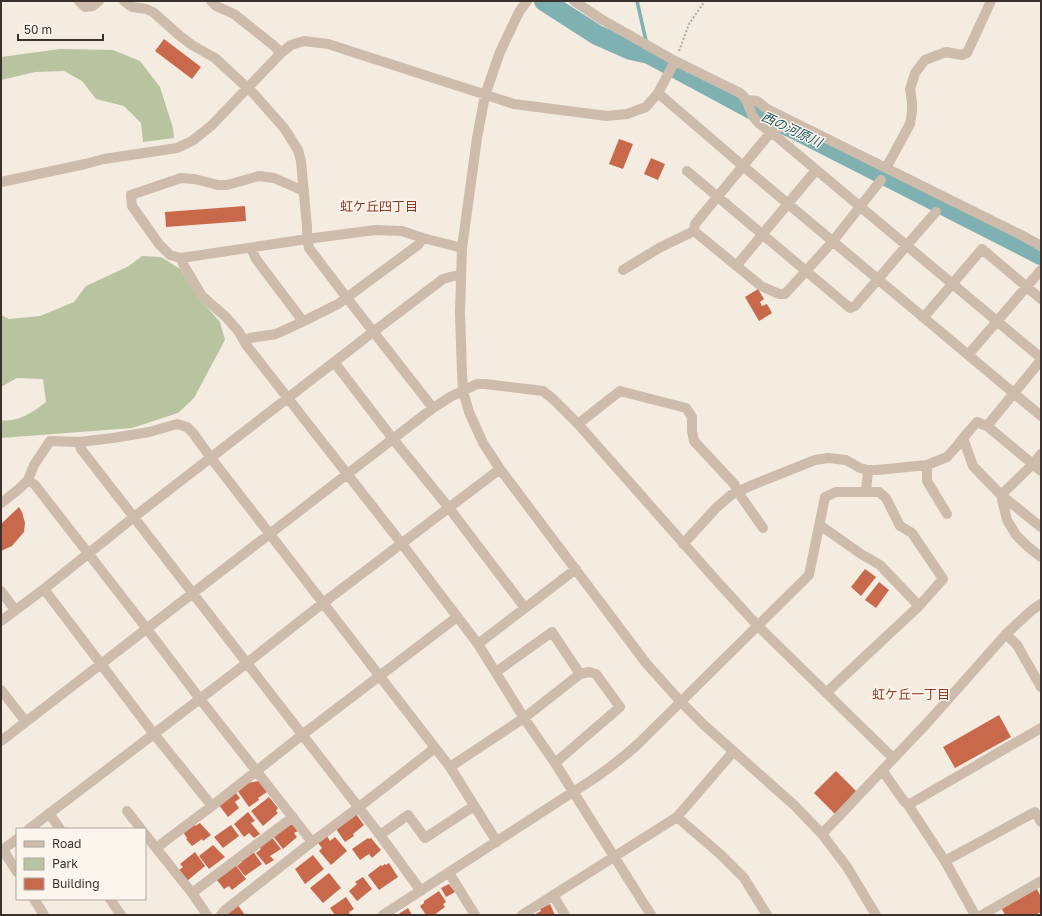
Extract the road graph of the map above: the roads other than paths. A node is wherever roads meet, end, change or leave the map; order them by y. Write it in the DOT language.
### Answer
graph roads {
  1 [pos="79,1"];
  2 [pos="99,1"];
  3 [pos="124,1"];
  4 [pos="211,1"];
  5 [pos="527,1"];
  6 [pos="574,1"];
  7 [pos="991,1"];
  8 [pos="148,5"];
  9 [pos="281,53"];
  10 [pos="675,61"];
  11 [pos="247,87"];
  12 [pos="658,93"];
  13 [pos="485,95"];
  14 [pos="749,106"];
  15 [pos="784,122"];
  16 [pos="772,132"];
  17 [pos="743,166"];
  18 [pos="886,168"];
  19 [pos="816,170"];
  20 [pos="687,171"];
  21 [pos="881,180"];
  22 [pos="1,182"];
  23 [pos="304,191"];
  24 [pos="718,197"];
  25 [pos="787,203"];
  26 [pos="860,206"];
  27 [pos="936,212"];
  28 [pos="694,231"];
  29 [pos="762,234"];
  30 [pos="423,238"];
  31 [pos="307,239"];
  32 [pos="833,241"];
  33 [pos="906,246"];
  34 [pos="1041,246"];
  35 [pos="251,248"];
  36 [pos="462,248"];
  37 [pos="181,258"];
  38 [pos="736,265"];
  39 [pos="623,270"];
  40 [pos="1041,270"];
  41 [pos="806,271"];
  42 [pos="461,274"];
  43 [pos="878,280"];
  44 [pos="953,284"];
  45 [pos="1026,287"];
  46 [pos="347,298"];
  47 [pos="1041,299"];
  48 [pos="924,317"];
  49 [pos="998,321"];
  50 [pos="302,322"];
  51 [pos="373,332"];
  52 [pos="244,341"];
  53 [pos="968,355"];
  54 [pos="1041,359"];
  55 [pos="334,362"];
  56 [pos="463,391"];
  57 [pos="1014,393"];
  58 [pos="287,398"];
  59 [pos="433,408"];
  60 [pos="1041,416"];
  61 [pos="578,424"];
  62 [pos="987,426"];
  63 [pos="963,438"];
  64 [pos="393,439"];
  65 [pos="79,442"];
  66 [pos="1041,454"];
  67 [pos="211,458"];
  68 [pos="1033,464"];
  69 [pos="927,466"];
  70 [pos="500,469"];
  71 [pos="868,470"];
  72 [pos="1041,471"];
  73 [pos="347,475"];
  74 [pos="28,480"];
  75 [pos="738,491"];
  76 [pos="866,491"];
  77 [pos="1001,495"];
  78 [pos="1,503"];
  79 [pos="449,508"];
  80 [pos="946,514"];
  81 [pos="134,517"];
  82 [pos="819,526"];
  83 [pos="1041,527"];
  84 [pos="763,528"];
  85 [pos="270,534"];
  86 [pos="402,544"];
  87 [pos="683,544"];
  88 [pos="88,553"];
  89 [pos="1041,557"];
  90 [pos="576,569"];
  91 [pos="44,589"];
  92 [pos="1,591"];
  93 [pos="194,593"];
  94 [pos="323,603"];
  95 [pos="1041,604"];
  96 [pos="919,606"];
  97 [pos="525,608"];
  98 [pos="15,610"];
  99 [pos="457,617"];
  100 [pos="1,621"];
  101 [pos="757,626"];
  102 [pos="147,629"];
  103 [pos="1006,634"];
  104 [pos="478,644"];
  105 [pos="247,663"];
  106 [pos="101,665"];
  107 [pos="496,672"];
  108 [pos="580,674"];
  109 [pos="380,677"];
  110 [pos="1041,687"];
  111 [pos="1,690"];
  112 [pos="826,693"];
  113 [pos="200,699"];
  114 [pos="680,701"];
  115 [pos="524,718"];
  116 [pos="26,722"];
  117 [pos="1041,728"];
  118 [pos="154,734"];
  119 [pos="302,735"];
  120 [pos="1,742"];
  121 [pos="436,748"];
  122 [pos="733,752"];
  123 [pos="893,758"];
  124 [pos="555,763"];
  125 [pos="450,767"];
  126 [pos="882,770"];
  127 [pos="257,771"];
  128 [pos="573,792"];
  129 [pos="908,805"];
  130 [pos="212,806"];
  131 [pos="474,806"];
  132 [pos="359,808"];
  133 [pos="127,811"];
  134 [pos="49,813"];
  135 [pos="293,817"];
  136 [pos="677,817"];
  137 [pos="1041,822"];
  138 [pos="30,828"];
  139 [pos="59,828"];
  140 [pos="140,828"];
  141 [pos="822,834"];
  142 [pos="146,835"];
  143 [pos="380,835"];
  144 [pos="16,840"];
  145 [pos="312,842"];
  146 [pos="497,842"];
  147 [pos="156,848"];
  148 [pos="2,850"];
  149 [pos="614,857"];
  150 [pos="945,861"];
  151 [pos="16,871"];
  152 [pos="449,873"];
  153 [pos="1041,881"];
  154 [pos="421,891"];
  155 [pos="192,893"];
  156 [pos="553,895"];
  157 [pos="35,900"];
  158 [pos="111,900"];
  159 [pos="44,915"];
  160 [pos="121,915"];
  161 [pos="207,915"];
  162 [pos="221,915"];
  163 [pos="383,915"];
  164 [pos="475,915"];
  165 [pos="522,915"];
  166 [pos="565,915"];
  167 [pos="651,915"];
  168 [pos="767,915"];
  169 [pos="876,915"];
  170 [pos="975,915"];
  171 [pos="982,915"];
  1 -- 2 [label="street"];
  3 -- 8 [label="street"];
  4 -- 9 [label="street"];
  5 -- 13 [label="street"];
  6 -- 10 [label="street"];
  7 -- 18 [label="street"];
  8 -- 11 [label="street"];
  9 -- 11 [label="street"];
  9 -- 13 [label="street"];
  10 -- 12 [label="street"];
  10 -- 14 [label="street"];
  11 -- 22 [label="street"];
  11 -- 23 [label="street"];
  12 -- 13 [label="street"];
  12 -- 17 [label="street"];
  13 -- 36 [label="street"];
  14 -- 15 [label="street"];
  14 -- 16 [label="street"];
  15 -- 16 [label="street"];
  15 -- 18 [label="street"];
  16 -- 17 [label="street"];
  16 -- 19 [label="street"];
  17 -- 24 [label="street"];
  17 -- 25 [label="street"];
  18 -- 34 [label="street"];
  19 -- 25 [label="street"];
  19 -- 26 [label="street"];
  20 -- 24 [label="street"];
  21 -- 26 [label="street"];
  23 -- 31 [label="street"];
  23 -- 37 [label="street"];
  24 -- 28 [label="street"];
  24 -- 29 [label="street"];
  25 -- 29 [label="street"];
  25 -- 32 [label="street"];
  26 -- 32 [label="street"];
  26 -- 33 [label="street"];
  27 -- 33 [label="street"];
  28 -- 38 [label="street"];
  28 -- 39 [label="street"];
  29 -- 38 [label="street"];
  29 -- 41 [label="street"];
  30 -- 31 [label="street"];
  30 -- 36 [label="street"];
  30 -- 46 [label="street"];
  31 -- 35 [label="street"];
  31 -- 46 [label="street"];
  32 -- 41 [label="street"];
  32 -- 43 [label="street"];
  33 -- 43 [label="street"];
  33 -- 44 [label="street"];
  35 -- 37 [label="street"];
  35 -- 50 [label="street"];
  36 -- 42 [label="street"];
  37 -- 52 [label="street"];
  38 -- 41 [label="street"];
  40 -- 45 [label="street"];
  41 -- 43 [label="street"];
  42 -- 51 [label="street"];
  42 -- 56 [label="street"];
  43 -- 48 [label="street"];
  44 -- 45 [label="street"];
  44 -- 48 [label="street"];
  44 -- 49 [label="street"];
  45 -- 47 [label="street"];
  45 -- 49 [label="street"];
  46 -- 50 [label="street"];
  46 -- 51 [label="street"];
  48 -- 53 [label="street"];
  49 -- 53 [label="street"];
  49 -- 54 [label="street"];
  50 -- 52 [label="street"];
  51 -- 55 [label="street"];
  51 -- 59 [label="street"];
  52 -- 58 [label="street"];
  53 -- 57 [label="street"];
  54 -- 57 [label="street"];
  55 -- 58 [label="street"];
  55 -- 64 [label="street"];
  56 -- 59 [label="street"];
  56 -- 61 [label="street"];
  56 -- 70 [label="street"];
  57 -- 60 [label="street"];
  57 -- 62 [label="street"];
  58 -- 67 [label="street"];
  58 -- 73 [label="street"];
  59 -- 64 [label="street"];
  61 -- 75 [label="street"];
  61 -- 87 [label="street"];
  62 -- 63 [label="street"];
  62 -- 68 [label="street"];
  63 -- 69 [label="street"];
  63 -- 77 [label="street"];
  64 -- 73 [label="street"];
  64 -- 79 [label="street"];
  65 -- 67 [label="street"];
  65 -- 74 [label="street"];
  65 -- 81 [label="street"];
  66 -- 68 [label="street"];
  67 -- 81 [label="street"];
  67 -- 85 [label="street"];
  68 -- 72 [label="street"];
  68 -- 77 [label="street"];
  69 -- 71 [label="street"];
  69 -- 80 [label="street"];
  70 -- 79 [label="street"];
  70 -- 90 [label="street"];
  71 -- 75 [label="street"];
  71 -- 76 [label="street"];
  73 -- 85 [label="street"];
  73 -- 86 [label="street"];
  74 -- 78 [label="street"];
  74 -- 88 [label="street"];
  75 -- 84 [label="street"];
  75 -- 87 [label="street"];
  76 -- 82 [label="street"];
  76 -- 96 [label="street"];
  77 -- 83 [label="street"];
  77 -- 89 [label="street"];
  79 -- 86 [label="street"];
  79 -- 97 [label="street"];
  81 -- 88 [label="street"];
  81 -- 93 [label="street"];
  82 -- 96 [label="street"];
  82 -- 101 [label="street"];
  85 -- 93 [label="street"];
  85 -- 94 [label="street"];
  86 -- 94 [label="street"];
  86 -- 99 [label="street"];
  87 -- 101 [label="street"];
  88 -- 91 [label="street"];
  88 -- 102 [label="street"];
  90 -- 97 [label="street"];
  90 -- 114 [label="street"];
  91 -- 98 [label="street"];
  91 -- 106 [label="street"];
  92 -- 98 [label="street"];
  93 -- 102 [label="street"];
  93 -- 105 [label="street"];
  94 -- 105 [label="street"];
  94 -- 109 [label="street"];
  95 -- 103 [label="street"];
  96 -- 112 [label="street"];
  97 -- 104 [label="street"];
  98 -- 100 [label="street"];
  99 -- 104 [label="street"];
  99 -- 109 [label="street"];
  101 -- 112 [label="street"];
  101 -- 114 [label="street"];
  102 -- 106 [label="street"];
  102 -- 113 [label="street"];
  103 -- 110 [label="street"];
  103 -- 123 [label="street"];
  104 -- 107 [label="street"];
  105 -- 113 [label="street"];
  105 -- 119 [label="street"];
  106 -- 116 [label="street"];
  106 -- 118 [label="street"];
  107 -- 108 [label="street"];
  107 -- 115 [label="street"];
  108 -- 115 [label="street"];
  108 -- 124 [label="street"];
  109 -- 119 [label="street"];
  109 -- 121 [label="street"];
  111 -- 116 [label="street"];
  112 -- 123 [label="street"];
  113 -- 118 [label="street"];
  113 -- 127 [label="street"];
  114 -- 122 [label="street"];
  114 -- 128 [label="street"];
  115 -- 124 [label="street"];
  115 -- 125 [label="street"];
  116 -- 120 [label="street"];
  117 -- 129 [label="street"];
  118 -- 130 [label="street"];
  118 -- 134 [label="street"];
  119 -- 127 [label="street"];
  119 -- 132 [label="street"];
  121 -- 125 [label="street"];
  121 -- 132 [label="street"];
  122 -- 136 [label="street"];
  122 -- 141 [label="street"];
  123 -- 126 [label="street"];
  124 -- 128 [label="street"];
  125 -- 131 [label="street"];
  126 -- 129 [label="street"];
  126 -- 141 [label="street"];
  127 -- 130 [label="street"];
  127 -- 135 [label="street"];
  128 -- 146 [label="street"];
  128 -- 149 [label="street"];
  129 -- 150 [label="street"];
  130 -- 147 [label="street"];
  131 -- 143 [label="street"];
  131 -- 146 [label="street"];
  132 -- 143 [label="street"];
  132 -- 145 [label="street"];
  133 -- 140 [label="street"];
  134 -- 138 [label="street"];
  134 -- 139 [label="street"];
  135 -- 145 [label="street"];
  135 -- 155 [label="street"];
  136 -- 149 [label="street"];
  136 -- 168 [label="street"];
  137 -- 150 [label="street"];
  141 -- 169 [label="street"];
  142 -- 147 [label="street"];
  143 -- 154 [label="street"];
  144 -- 148 [label="street"];
  145 -- 162 [label="street"];
  146 -- 152 [label="street"];
  147 -- 155 [label="street"];
  148 -- 151 [label="street"];
  149 -- 156 [label="street"];
  149 -- 167 [label="street"];
  150 -- 170 [label="street"];
  152 -- 154 [label="street"];
  152 -- 164 [label="street"];
  153 -- 171 [label="street"];
  154 -- 163 [label="street"];
  155 -- 161 [label="street"];
  156 -- 165 [label="street"];
  156 -- 166 [label="street"];
  157 -- 159 [label="street"];
  158 -- 160 [label="street"];
}
